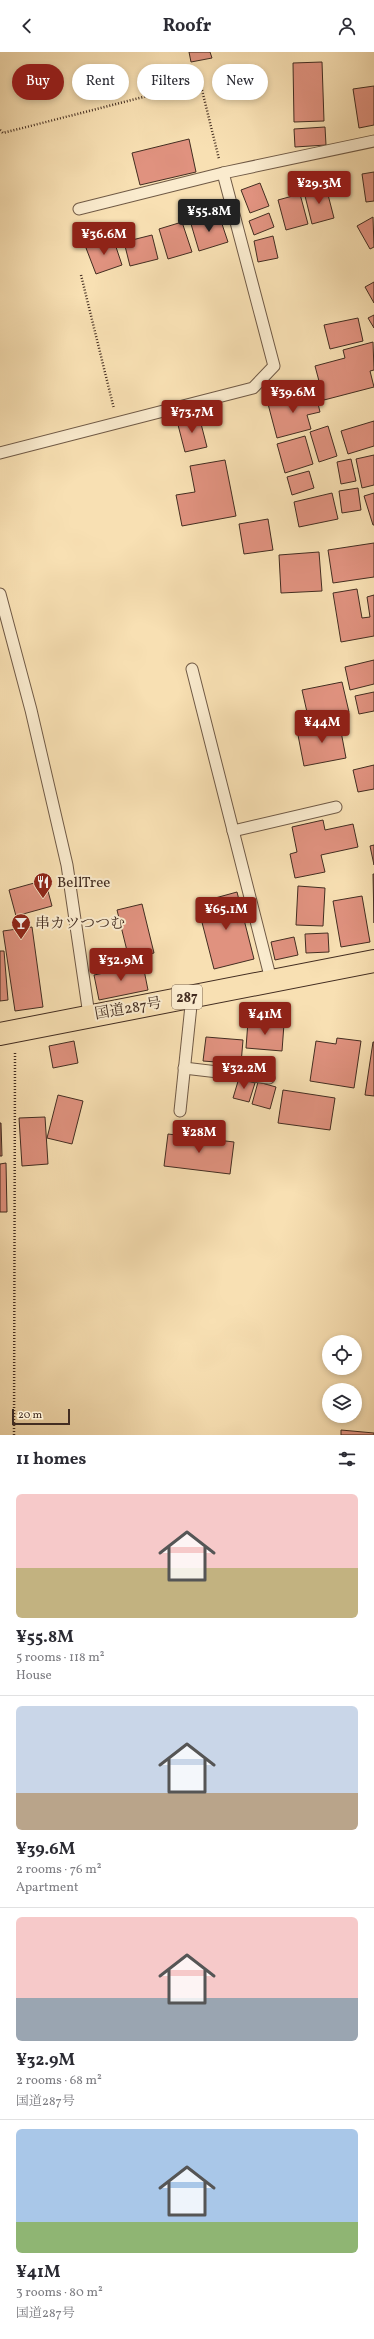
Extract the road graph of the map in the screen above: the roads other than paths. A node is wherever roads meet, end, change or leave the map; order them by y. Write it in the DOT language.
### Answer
graph roads {
  1 [pos="374,140"];
  2 [pos="223,173"];
  3 [pos="78,209"];
  4 [pos="0,453"];
  5 [pos="0,594"];
  6 [pos="192,669"];
  7 [pos="336,807"];
  8 [pos="233,831"];
  9 [pos="374,961"];
  10 [pos="271,980"];
  11 [pos="192,996"];
  12 [pos="89,1015"];
  13 [pos="8,1032"];
  14 [pos="184,1068"];
  15 [pos="269,1078"];
  16 [pos="180,1110"];
  1 -- 2 [label="lane"];
  2 -- 3 [label="lane"];
  2 -- 4 [label="lane"];
  5 -- 12 [label="lane"];
  6 -- 8 [label="lane"];
  7 -- 8 [label="lane"];
  8 -- 10 [label="lane"];
  9 -- 10 [label="highway, 国道287号 / 287"];
  10 -- 11 [label="highway, 国道287号 / 287"];
  11 -- 12 [label="highway, 国道287号 / 287"];
  11 -- 14 [label="lane"];
  12 -- 13 [label="highway, 国道287号 / 287"];
  14 -- 15 [label="lane"];
  14 -- 16 [label="lane"];
}
